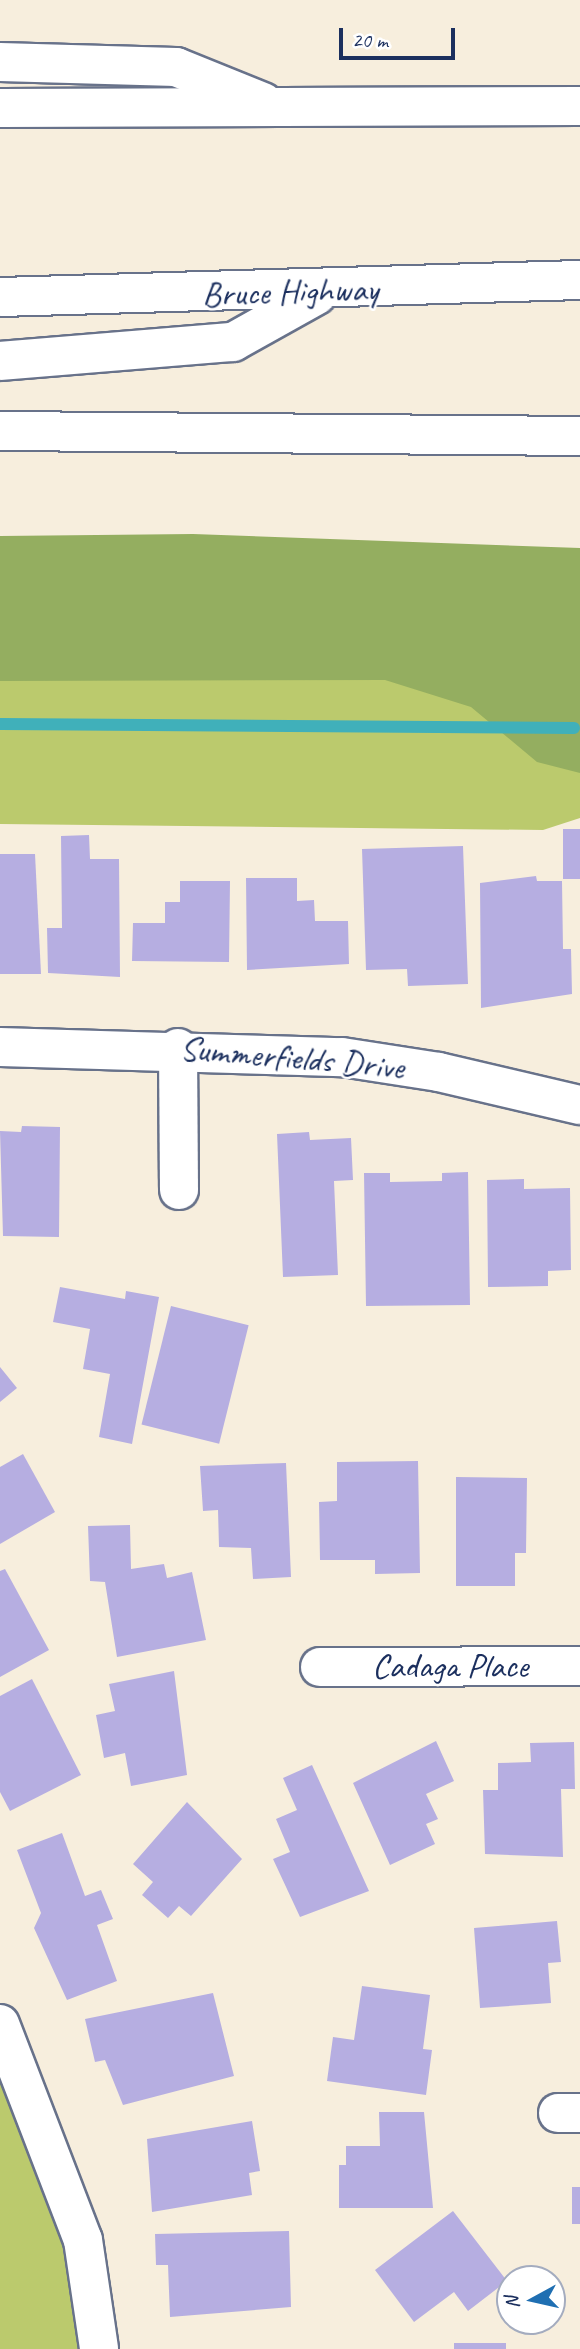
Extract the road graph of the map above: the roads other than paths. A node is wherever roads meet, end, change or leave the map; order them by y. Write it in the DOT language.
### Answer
graph roads {
  1 [pos="0,62"];
  2 [pos="580,106"];
  3 [pos="0,108"];
  4 [pos="285,110"];
  5 [pos="580,280"];
  6 [pos="323,292"];
  7 [pos="0,297"];
  8 [pos="0,360"];
  9 [pos="0,431"];
  10 [pos="580,436"];
  11 [pos="0,1047"];
  12 [pos="178,1048"];
  13 [pos="580,1105"];
  14 [pos="179,1190"];
  15 [pos="580,1666"];
  16 [pos="320,1667"];
  17 [pos="0,2024"];
  18 [pos="99,2349"];
  1 -- 4 [label="main road"];
  2 -- 4 [label="main road"];
  3 -- 4 [label="main road"];
  5 -- 6 [label="main road, Bruce Highway"];
  6 -- 7 [label="main road, Bruce Highway"];
  6 -- 8 [label="main road"];
  9 -- 10 [label="main road"];
  11 -- 12 [label="main road, Summerfields Drive"];
  12 -- 13 [label="main road, Summerfields Drive"];
  12 -- 14 [label="main road"];
  15 -- 16 [label="main road, Cadaga Place"];
  17 -- 18 [label="main road"];
}
